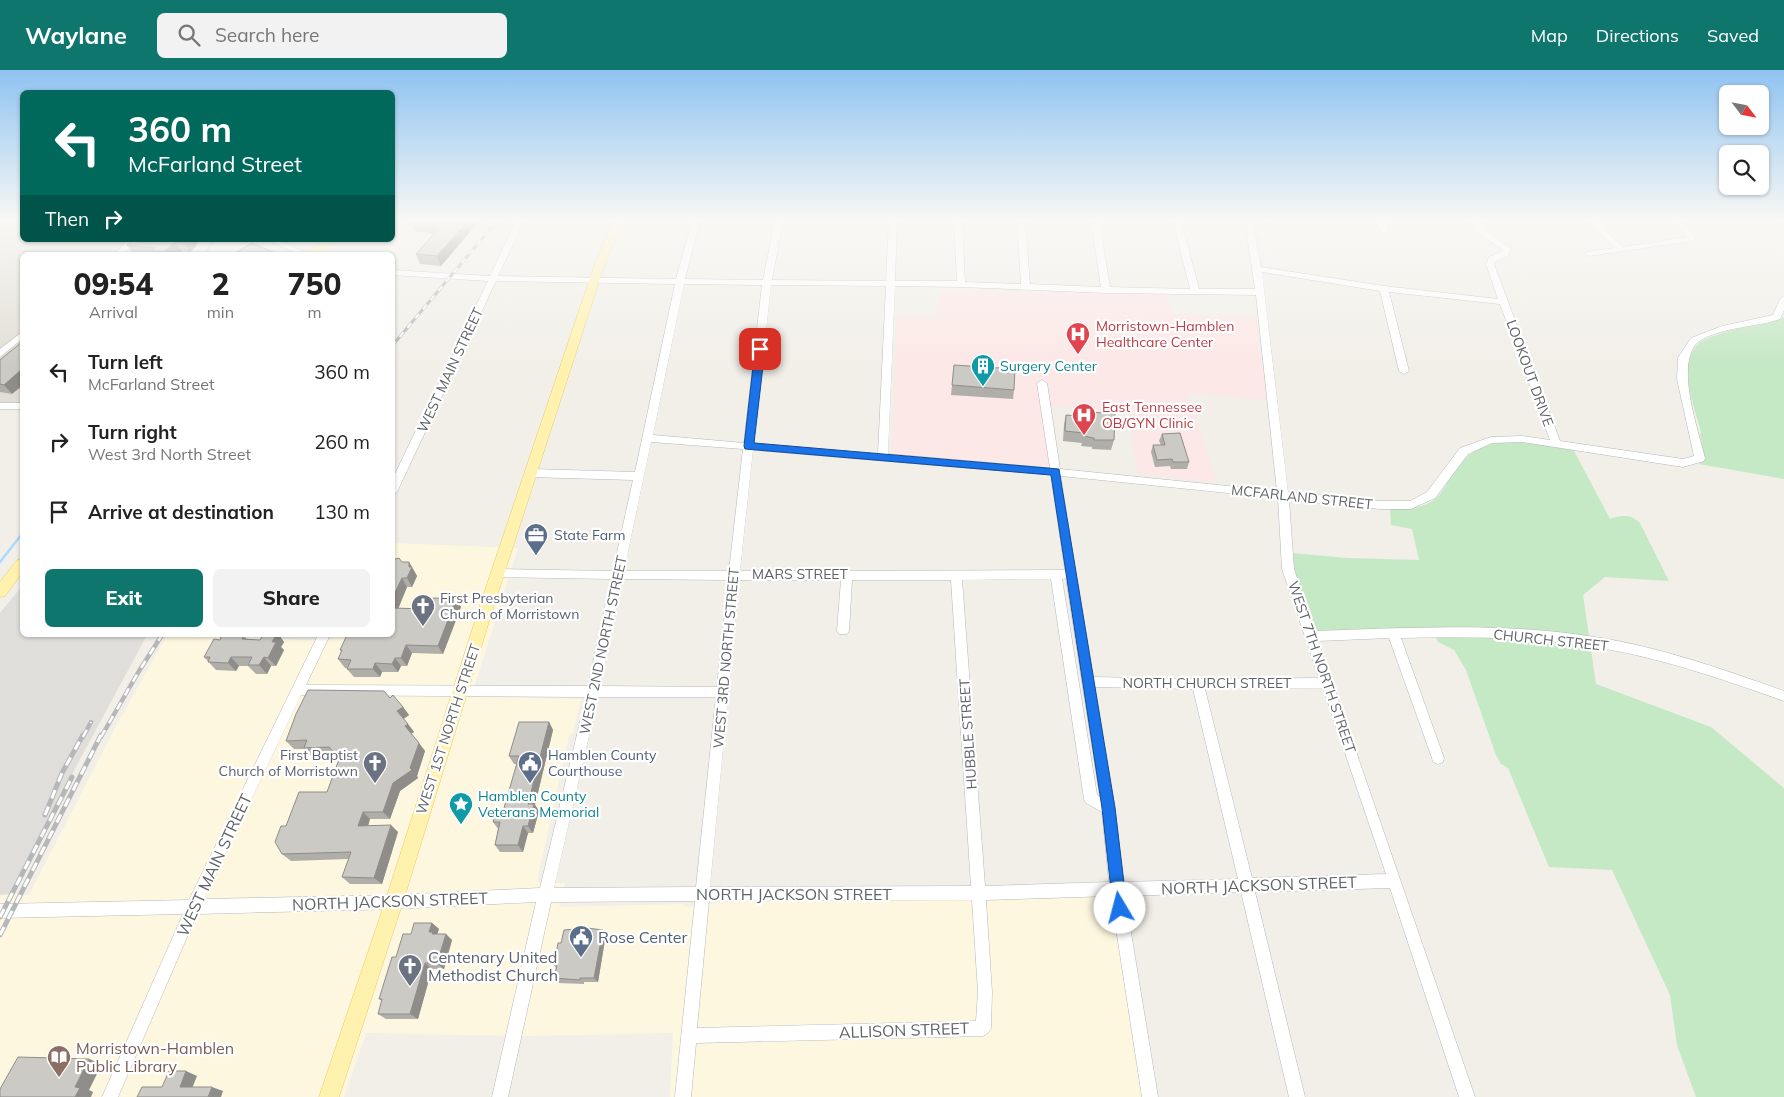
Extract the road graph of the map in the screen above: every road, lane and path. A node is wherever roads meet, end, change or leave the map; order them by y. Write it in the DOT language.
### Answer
graph roads {
  1 [pos="497,269"];
  2 [pos="599,269"];
  3 [pos="683,269"];
  4 [pos="770,269"];
  5 [pos="891,269"];
  6 [pos="960,269"];
  7 [pos="1025,269"];
  8 [pos="1103,269"];
  9 [pos="1189,269"];
  10 [pos="1257,269"];
  11 [pos="1492,269"];
  12 [pos="395,272"];
  13 [pos="492,279"];
  14 [pos="594,281"];
  15 [pos="680,282"];
  16 [pos="767,283"];
  17 [pos="891,284"];
  18 [pos="961,284"];
  19 [pos="1026,287"];
  20 [pos="1384,289"];
  21 [pos="1106,290"];
  22 [pos="1195,291"];
  23 [pos="1259,292"];
  24 [pos="1784,300"];
  25 [pos="1505,302"];
  26 [pos="20,337"];
  27 [pos="0,354"];
  28 [pos="1404,370"];
  29 [pos="1042,383"];
  30 [pos="0,406"];
  31 [pos="20,406"];
  32 [pos="648,438"];
  33 [pos="1556,444"];
  34 [pos="749,446"];
  35 [pos="883,459"];
  36 [pos="1055,472"];
  37 [pos="531,473"];
  38 [pos="640,476"];
  39 [pos="395,486"];
  40 [pos="1283,495"];
  41 [pos="20,567"];
  42 [pos="498,572"];
  43 [pos="734,574"];
  44 [pos="847,574"];
  45 [pos="1056,574"];
  46 [pos="1072,574"];
  47 [pos="618,575"];
  48 [pos="956,576"];
  49 [pos="0,592"];
  50 [pos="843,631"];
  51 [pos="1393,633"];
  52 [pos="1311,636"];
  53 [pos="323,637"];
  54 [pos="1087,682"];
  55 [pos="1328,683"];
  56 [pos="1198,684"];
  57 [pos="297,690"];
  58 [pos="460,691"];
  59 [pos="593,692"];
  60 [pos="723,692"];
  61 [pos="1784,696"];
  62 [pos="1438,758"];
  63 [pos="1108,808"];
  64 [pos="1396,880"];
  65 [pos="1245,885"];
  66 [pos="1117,889"];
  67 [pos="978,893"];
  68 [pos="704,894"];
  69 [pos="545,895"];
  70 [pos="394,902"];
  71 [pos="193,907"];
  72 [pos="0,911"];
  73 [pos="689,1036"];
  74 [pos="110,1097"];
  75 [pos="329,1097"];
  76 [pos="500,1097"];
  77 [pos="683,1097"];
  78 [pos="1150,1097"];
  79 [pos="1297,1097"];
  80 [pos="1467,1097"];
  1 -- 13 [label="street, WEST MAIN STREET"];
  2 -- 14 [label="main road, WEST 1ST NORTH STREET"];
  3 -- 15 [label="street, WEST 2ND NORTH STREET"];
  4 -- 16 [label="street, WEST 3RD NORTH STREET"];
  5 -- 17 [label="street"];
  6 -- 18 [label="street"];
  7 -- 19 [label="street"];
  8 -- 21 [label="street"];
  9 -- 22 [label="street"];
  10 -- 20 [label="street"];
  10 -- 23 [label="street, WEST 7TH NORTH STREET"];
  11 -- 25 [label="street, LOOKOUT DRIVE"];
  12 -- 13 [label="street"];
  13 -- 14 [label="street"];
  13 -- 39 [label="street, WEST MAIN STREET"];
  14 -- 15 [label="street"];
  14 -- 37 [label="main road, WEST 1ST NORTH STREET"];
  15 -- 16 [label="street"];
  15 -- 32 [label="street, WEST 2ND NORTH STREET"];
  16 -- 17 [label="street"];
  16 -- 34 [label="street, WEST 3RD NORTH STREET"];
  17 -- 18 [label="street"];
  17 -- 35 [label="street"];
  18 -- 19 [label="street"];
  19 -- 21 [label="street"];
  20 -- 25 [label="street"];
  20 -- 28 [label="street"];
  21 -- 22 [label="street"];
  22 -- 23 [label="street"];
  23 -- 40 [label="street, WEST 7TH NORTH STREET"];
  24 -- 33 [label="street, MCFARLAND STREET"];
  25 -- 33 [label="street, LOOKOUT DRIVE"];
  26 -- 27 [label="street"];
  29 -- 36 [label="street"];
  30 -- 31 [label="street"];
  32 -- 34 [label="street, MCFARLAND STREET"];
  32 -- 38 [label="street, WEST 2ND NORTH STREET"];
  33 -- 40 [label="street, MCFARLAND STREET"];
  34 -- 35 [label="street, MCFARLAND STREET"];
  34 -- 43 [label="street, WEST 3RD NORTH STREET"];
  35 -- 36 [label="street, MCFARLAND STREET"];
  36 -- 40 [label="street, MCFARLAND STREET"];
  36 -- 46 [label="street"];
  37 -- 38 [label="street"];
  37 -- 42 [label="main road, WEST 1ST NORTH STREET"];
  38 -- 47 [label="street, WEST 2ND NORTH STREET"];
  40 -- 52 [label="street, WEST 7TH NORTH STREET"];
  41 -- 49 [label="main road"];
  42 -- 47 [label="street, MARS STREET"];
  42 -- 58 [label="main road, WEST 1ST NORTH STREET"];
  43 -- 44 [label="street, MARS STREET"];
  43 -- 47 [label="street, MARS STREET"];
  43 -- 60 [label="street, WEST 3RD NORTH STREET"];
  44 -- 48 [label="street, MARS STREET"];
  44 -- 50 [label="street"];
  45 -- 46 [label="street, MARS STREET"];
  45 -- 48 [label="street, MARS STREET"];
  45 -- 63 [label="street"];
  46 -- 54 [label="street"];
  47 -- 59 [label="street, WEST 2ND NORTH STREET"];
  48 -- 67 [label="street, HUBBLE STREET"];
  51 -- 52 [label="street, CHURCH STREET"];
  51 -- 61 [label="street, CHURCH STREET"];
  51 -- 62 [label="street"];
  52 -- 55 [label="street, WEST 7TH NORTH STREET"];
  53 -- 57 [label="street, WEST MAIN STREET"];
  54 -- 56 [label="street, NORTH CHURCH STREET"];
  54 -- 63 [label="street"];
  55 -- 56 [label="street, NORTH CHURCH STREET"];
  55 -- 64 [label="street, WEST 7TH NORTH STREET"];
  56 -- 65 [label="street"];
  57 -- 58 [label="street"];
  57 -- 71 [label="street, WEST MAIN STREET"];
  58 -- 59 [label="street"];
  58 -- 70 [label="main road, WEST 1ST NORTH STREET"];
  59 -- 60 [label="street"];
  59 -- 69 [label="street, WEST 2ND NORTH STREET"];
  60 -- 68 [label="street, WEST 3RD NORTH STREET"];
  63 -- 66 [label="street"];
  64 -- 65 [label="street, NORTH JACKSON STREET"];
  64 -- 80 [label="street, WEST 7TH NORTH STREET"];
  65 -- 66 [label="street, NORTH JACKSON STREET"];
  65 -- 79 [label="street"];
  66 -- 67 [label="street, NORTH JACKSON STREET"];
  66 -- 78 [label="street"];
  67 -- 68 [label="street, NORTH JACKSON STREET"];
  67 -- 73 [label="street, ALLISON STREET"];
  68 -- 69 [label="street, NORTH JACKSON STREET"];
  68 -- 73 [label="street, WEST 3RD NORTH STREET"];
  69 -- 70 [label="street, NORTH JACKSON STREET"];
  69 -- 76 [label="street, WEST 2ND NORTH STREET"];
  70 -- 71 [label="street, NORTH JACKSON STREET"];
  70 -- 75 [label="main road, WEST 1ST NORTH STREET"];
  71 -- 72 [label="street, NORTH JACKSON STREET"];
  71 -- 74 [label="street, WEST MAIN STREET"];
  73 -- 77 [label="street, WEST 3RD NORTH STREET"];
}
